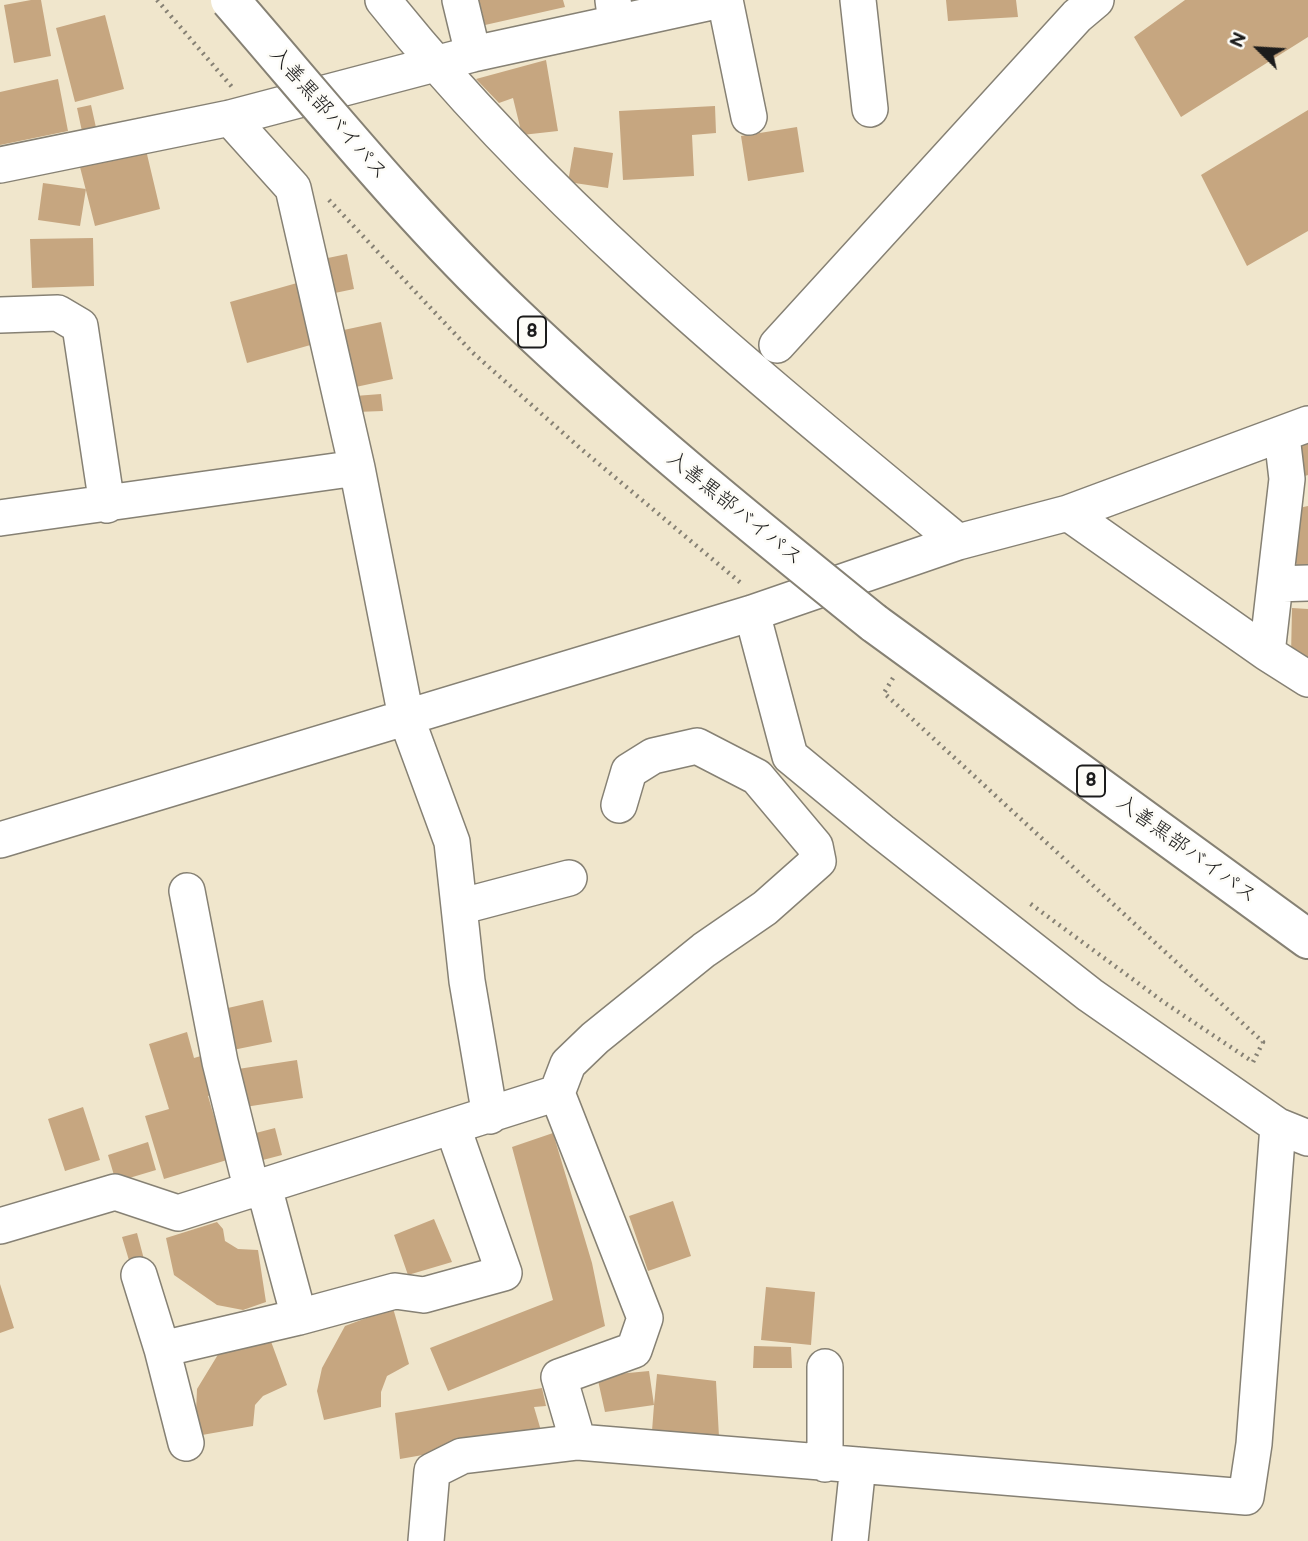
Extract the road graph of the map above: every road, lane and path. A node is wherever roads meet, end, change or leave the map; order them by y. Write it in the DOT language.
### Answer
graph roads {
  1 [pos="157,0"];
  2 [pos="230,0"];
  3 [pos="383,0"];
  4 [pos="460,0"];
  5 [pos="723,0"];
  6 [pos="858,0"];
  7 [pos="1096,0"];
  8 [pos="614,12"];
  9 [pos="473,54"];
  10 [pos="435,65"];
  11 [pos="870,108"];
  12 [pos="241,115"];
  13 [pos="749,117"];
  14 [pos="0,165"];
  15 [pos="325,196"];
  16 [pos="0,315"];
  17 [pos="777,345"];
  18 [pos="1295,430"];
  19 [pos="357,468"];
  20 [pos="107,505"];
  21 [pos="1068,513"];
  22 [pos="0,518"];
  23 [pos="958,542"];
  24 [pos="1292,584"];
  25 [pos="760,610"];
  26 [pos="1267,653"];
  27 [pos="1308,679"];
  28 [pos="904,680"];
  29 [pos="406,717"];
  30 [pos="619,805"];
  31 [pos="0,840"];
  32 [pos="569,878"];
  33 [pos="187,891"];
  34 [pos="1022,897"];
  35 [pos="459,907"];
  36 [pos="1308,939"];
  37 [pos="557,1093"];
  38 [pos="490,1116"];
  39 [pos="453,1128"];
  40 [pos="1293,1132"];
  41 [pos="258,1189"];
  42 [pos="0,1226"];
  43 [pos="139,1275"];
  44 [pos="299,1317"];
  45 [pos="162,1349"];
  46 [pos="825,1367"];
  47 [pos="186,1443"];
  48 [pos="578,1443"];
  49 [pos="842,1464"];
  50 [pos="425,1541"];
  51 [pos="850,1541"];
  1 -- 12 [label="path"];
  2 -- 36 [label="highway, 入善黒部バイパス / 8, bridge"];
  3 -- 10 [label="street"];
  4 -- 9 [label="street"];
  5 -- 8 [label="street"];
  5 -- 13 [label="street"];
  6 -- 11 [label="street"];
  7 -- 17 [label="street"];
  8 -- 9 [label="street"];
  9 -- 10 [label="street"];
  10 -- 12 [label="street"];
  10 -- 23 [label="street"];
  12 -- 14 [label="street"];
  12 -- 19 [label="street"];
  15 -- 25 [label="path"];
  16 -- 20 [label="street"];
  18 -- 21 [label="street"];
  18 -- 24 [label="street"];
  19 -- 20 [label="street"];
  19 -- 29 [label="street"];
  20 -- 22 [label="street"];
  21 -- 23 [label="street"];
  21 -- 26 [label="street"];
  23 -- 25 [label="street"];
  24 -- 26 [label="street"];
  25 -- 29 [label="street"];
  25 -- 40 [label="street"];
  26 -- 27 [label="street"];
  28 -- 34 [label="path"];
  29 -- 31 [label="street"];
  29 -- 35 [label="street"];
  30 -- 37 [label="street"];
  32 -- 35 [label="street"];
  33 -- 41 [label="street"];
  35 -- 38 [label="street"];
  37 -- 38 [label="street"];
  37 -- 48 [label="street"];
  38 -- 39 [label="street"];
  39 -- 41 [label="street"];
  39 -- 44 [label="street"];
  40 -- 49 [label="street"];
  41 -- 42 [label="street"];
  41 -- 44 [label="street"];
  43 -- 45 [label="street"];
  44 -- 45 [label="street"];
  45 -- 47 [label="street"];
  46 -- 49 [label="street"];
  48 -- 49 [label="street"];
  48 -- 50 [label="street"];
  49 -- 51 [label="street"];
}
